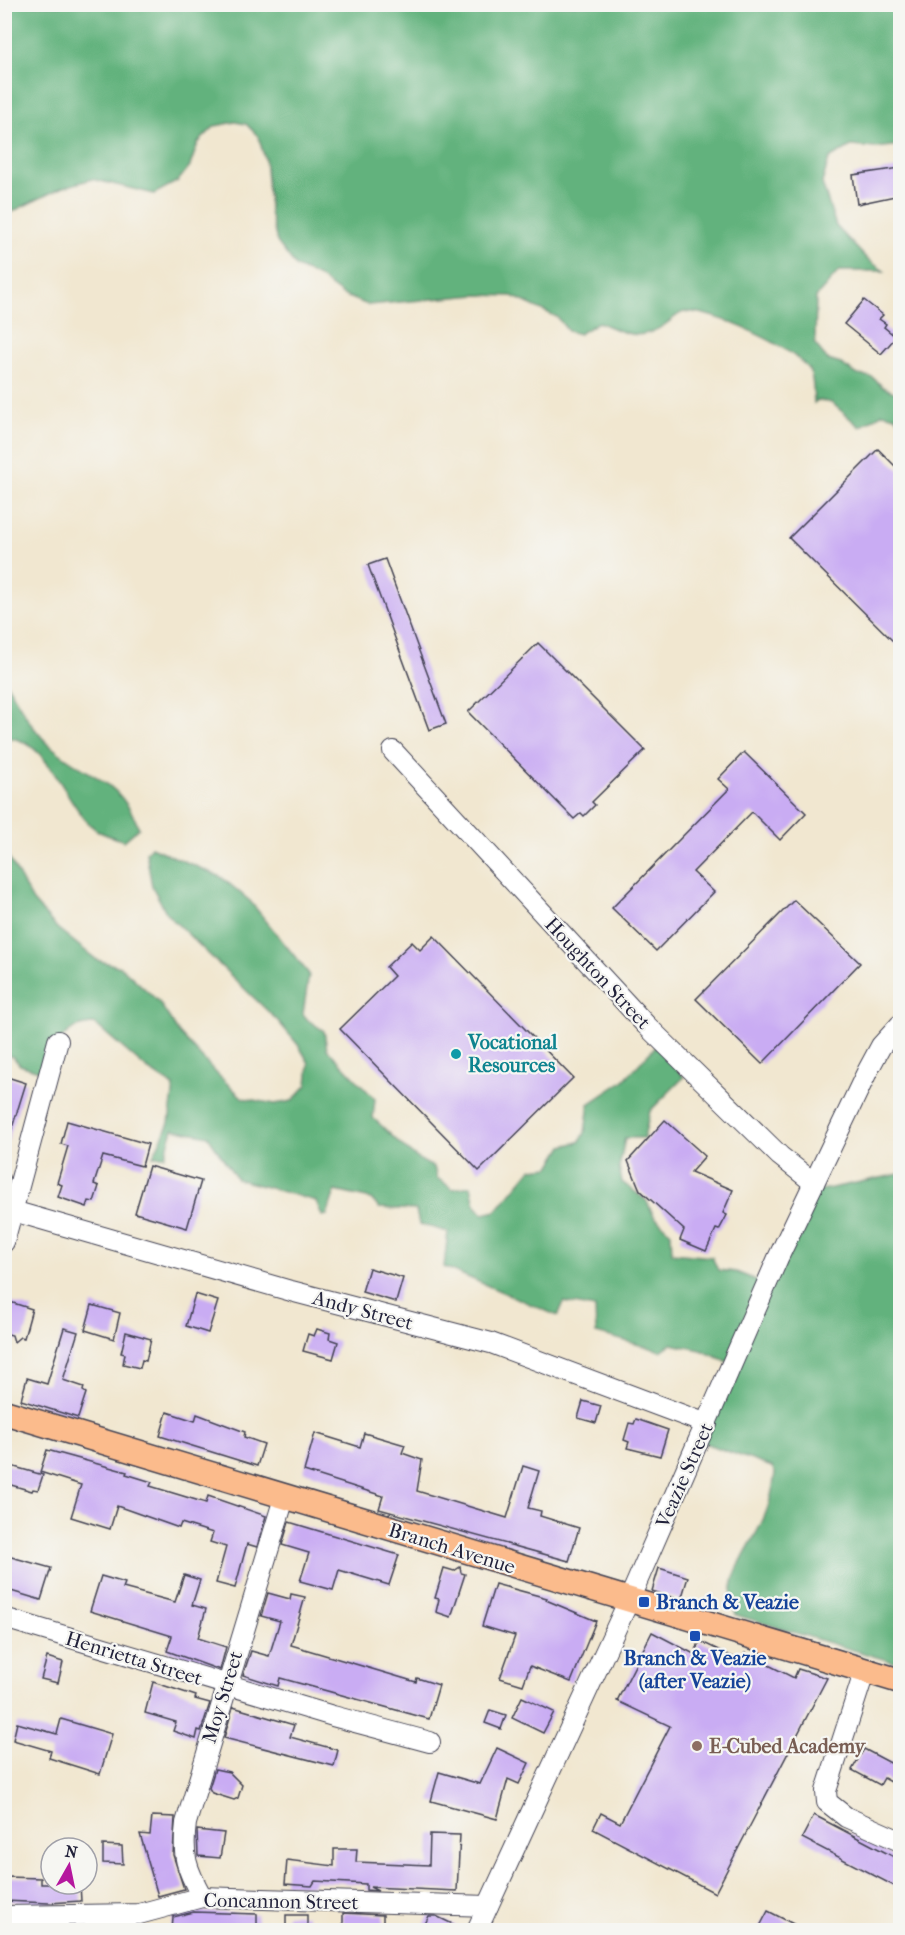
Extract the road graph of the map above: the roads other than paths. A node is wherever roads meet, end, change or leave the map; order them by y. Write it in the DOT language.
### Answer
graph roads {
  1 [pos="393,752"];
  2 [pos="900,1025"];
  3 [pos="58,1041"];
  4 [pos="814,1183"];
  5 [pos="13,1211"];
  6 [pos="4,1242"];
  7 [pos="4,1412"];
  8 [pos="707,1424"];
  9 [pos="284,1498"];
  10 [pos="628,1600"];
  11 [pos="4,1618"];
  12 [pos="865,1670"];
  13 [pos="900,1681"];
  14 [pos="225,1685"];
  15 [pos="430,1742"];
  16 [pos="900,1841"];
  17 [pos="202,1897"];
  18 [pos="488,1906"];
  19 [pos="4,1916"];
  20 [pos="477,1930"];
  1 -- 4 [label="street, Houghton Street"];
  2 -- 4 [label="street, Veazie Street"];
  3 -- 5 [label="street"];
  4 -- 8 [label="street, Veazie Street"];
  5 -- 6 [label="street"];
  5 -- 8 [label="street, Andy Street"];
  7 -- 9 [label="main road, Branch Avenue"];
  8 -- 10 [label="street, Veazie Street"];
  9 -- 10 [label="main road, Branch Avenue"];
  9 -- 14 [label="street, Moy Street"];
  10 -- 12 [label="main road, Branch Avenue"];
  10 -- 18 [label="street, Veazie Street"];
  11 -- 14 [label="street, Henrietta Street"];
  12 -- 13 [label="main road, Branch Avenue"];
  12 -- 16 [label="street"];
  14 -- 15 [label="street, Henrietta Street"];
  14 -- 17 [label="street, Moy Street"];
  17 -- 18 [label="street, Concannon Street"];
  17 -- 19 [label="street, Concannon Street"];
  18 -- 20 [label="street, Veazie Street"];
}
